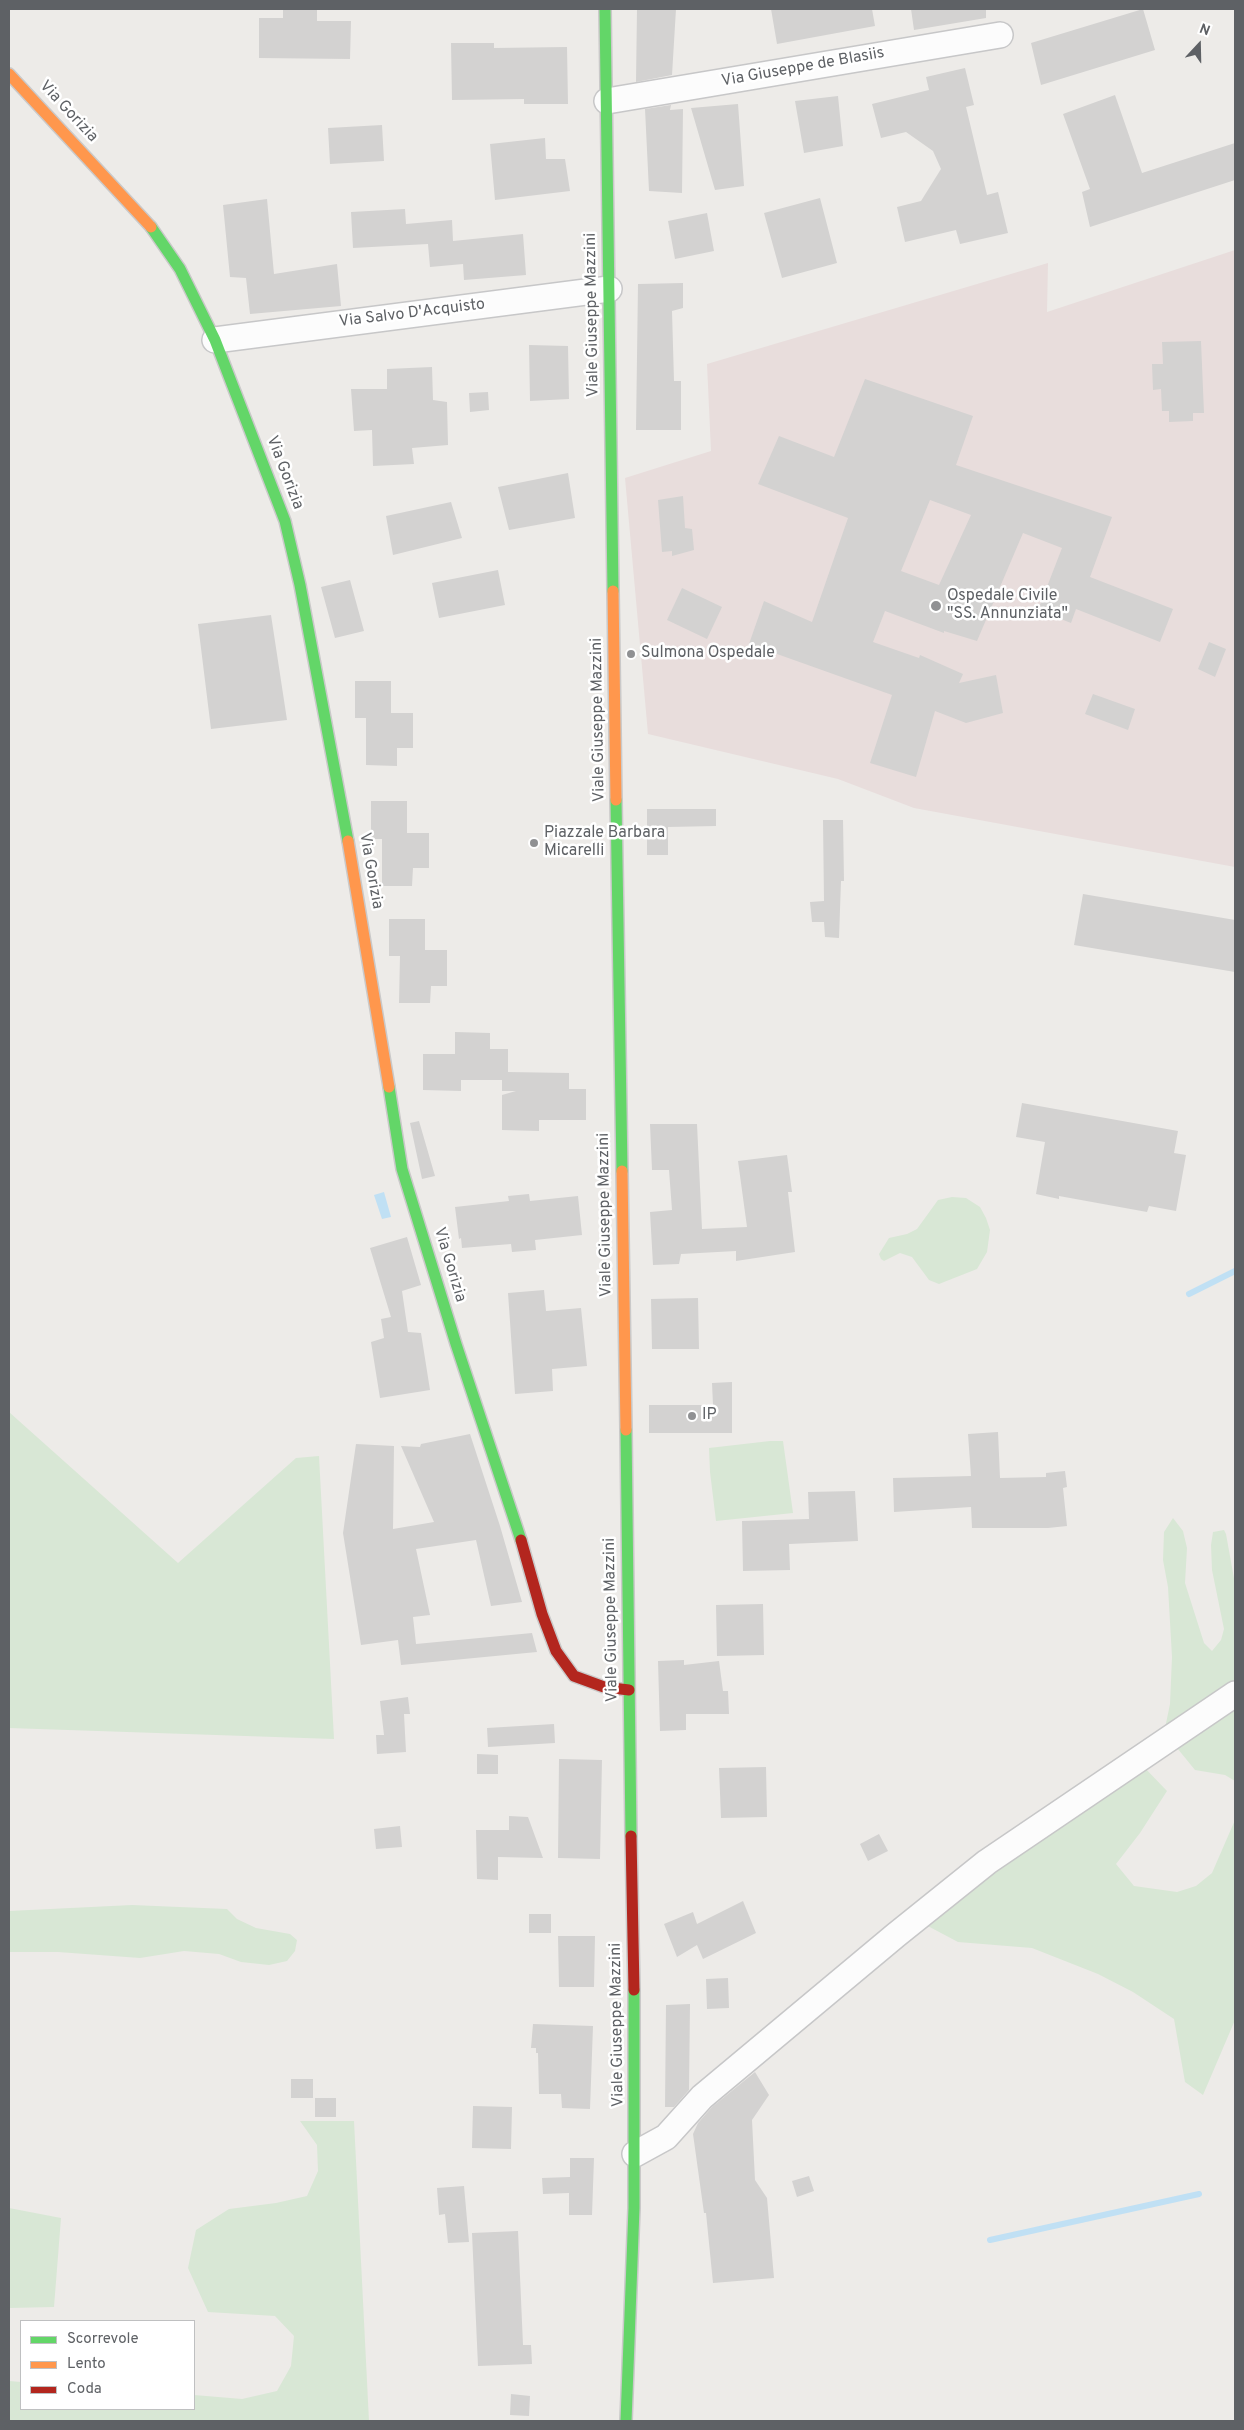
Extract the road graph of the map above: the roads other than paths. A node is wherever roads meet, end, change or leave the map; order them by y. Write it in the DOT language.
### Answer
graph roads {
  1 [pos="605,9"];
  2 [pos="1000,35"];
  3 [pos="9,74"];
  4 [pos="606,101"];
  5 [pos="609,289"];
  6 [pos="214,340"];
  7 [pos="629,1690"];
  8 [pos="1235,1694"];
  9 [pos="635,2154"];
  10 [pos="626,2421"];
  1 -- 4 [label="main road, Viale Giuseppe Mazzini"];
  2 -- 4 [label="street, Via Giuseppe de Blasiis"];
  3 -- 6 [label="main road, Via Gorizia"];
  4 -- 5 [label="main road, Viale Giuseppe Mazzini"];
  5 -- 6 [label="street, Via Salvo D'Acquisto"];
  5 -- 7 [label="main road, Viale Giuseppe Mazzini"];
  6 -- 7 [label="main road, Via Gorizia"];
  7 -- 9 [label="main road, Viale Giuseppe Mazzini"];
  8 -- 9 [label="street"];
  9 -- 10 [label="main road, Viale Giuseppe Mazzini"];
}
